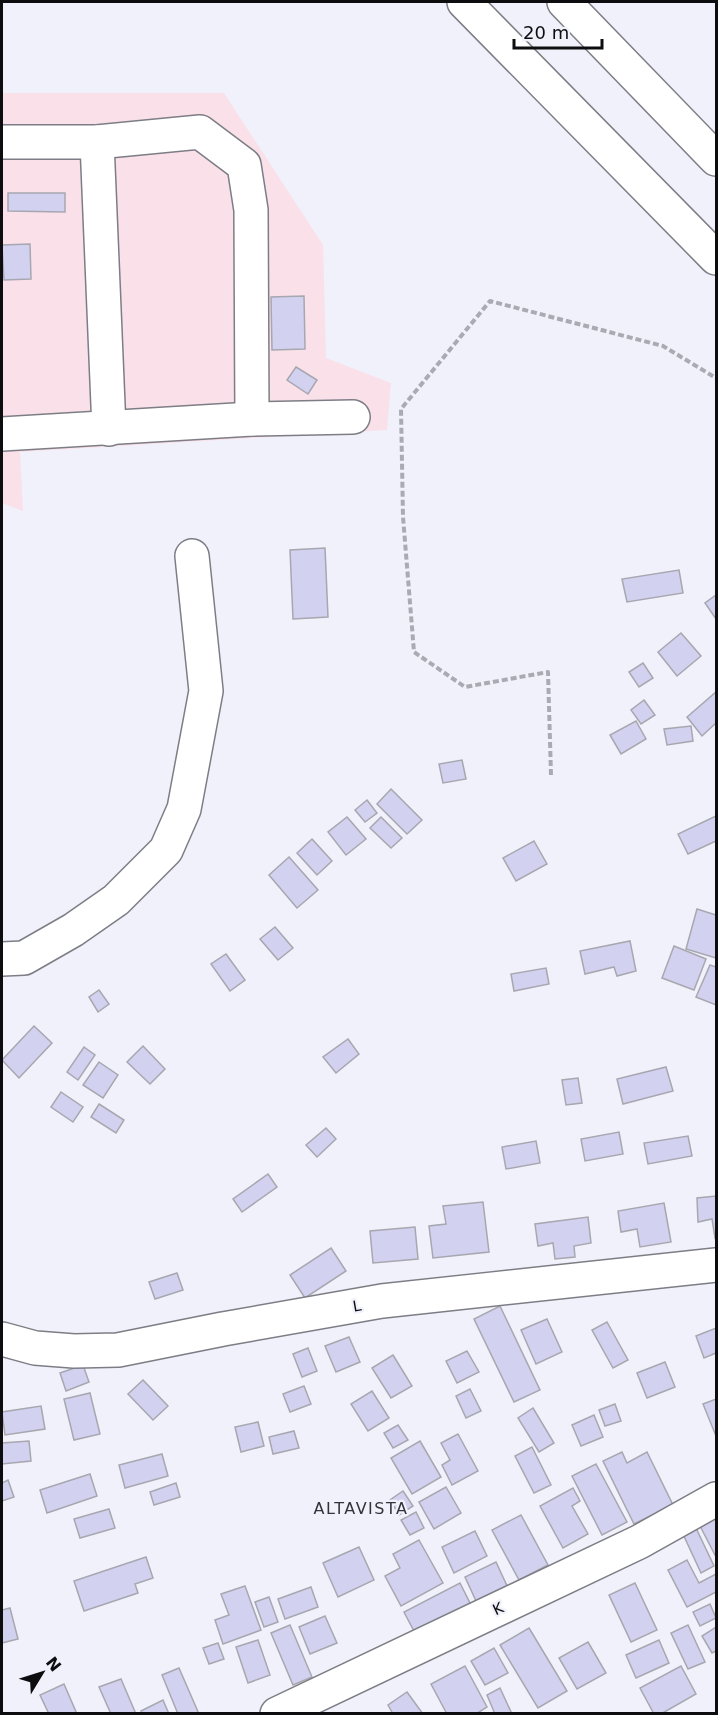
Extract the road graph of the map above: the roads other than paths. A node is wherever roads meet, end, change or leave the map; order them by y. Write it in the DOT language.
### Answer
graph roads {
  1 [pos="464,2"];
  2 [pos="564,2"];
  3 [pos="2,142"];
  4 [pos="97,142"];
  5 [pos="717,159"];
  6 [pos="717,258"];
  7 [pos="353,417"];
  8 [pos="252,419"];
  9 [pos="109,429"];
  10 [pos="2,434"];
  11 [pos="192,556"];
  12 [pos="2,960"];
  13 [pos="717,1265"];
  14 [pos="2,1339"];
  15 [pos="717,1499"];
  16 [pos="277,1713"];
  1 -- 6 [label="street"];
  2 -- 5 [label="street"];
  3 -- 4 [label="street"];
  4 -- 8 [label="street"];
  4 -- 9 [label="street"];
  7 -- 8 [label="street"];
  8 -- 9 [label="street"];
  9 -- 10 [label="street"];
  11 -- 12 [label="street"];
  13 -- 14 [label="street, L"];
  15 -- 16 [label="street, K"];
}
